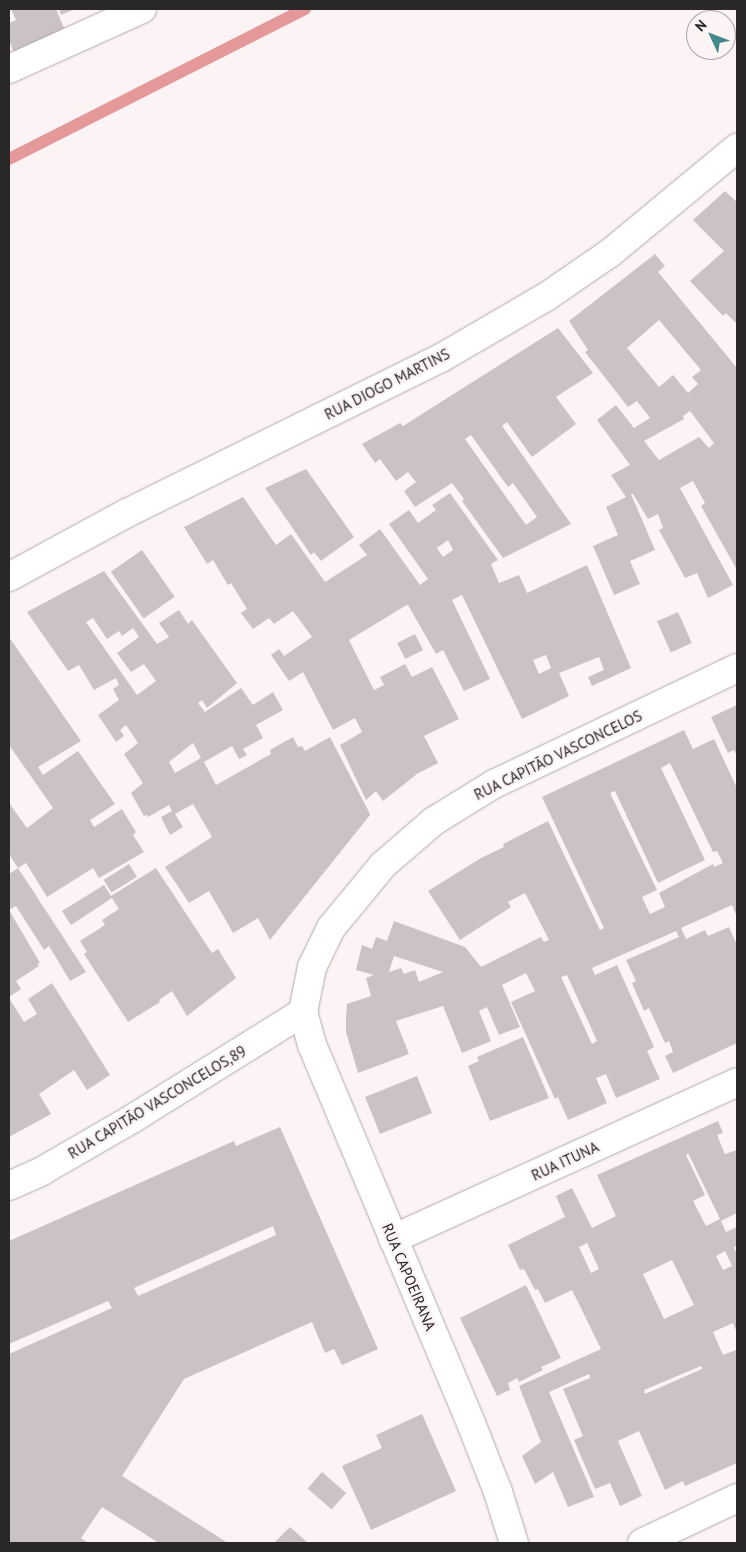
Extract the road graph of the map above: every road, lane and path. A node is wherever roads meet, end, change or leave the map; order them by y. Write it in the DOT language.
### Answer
graph roads {
  1 [pos="142,9"];
  2 [pos="9,69"];
  3 [pos="737,148"];
  4 [pos="9,577"];
  5 [pos="737,668"];
  6 [pos="303,1012"];
  7 [pos="737,1082"];
  8 [pos="9,1186"];
  9 [pos="393,1239"];
  10 [pos="737,1498"];
  11 [pos="514,1543"];
  12 [pos="642,1543"];
  1 -- 2 [label="street"];
  3 -- 4 [label="street, RUA DIOGO MARTINS"];
  5 -- 6 [label="street, RUA CAPITÃO VASCONCELOS"];
  6 -- 8 [label="street, RUA CAPITÃO VASCONCELOS,89"];
  6 -- 9 [label="street, RUA CAPOEIRANA"];
  7 -- 9 [label="street, RUA ITUNA"];
  9 -- 11 [label="street, RUA CAPOEIRANA"];
  10 -- 12 [label="street"];
}
